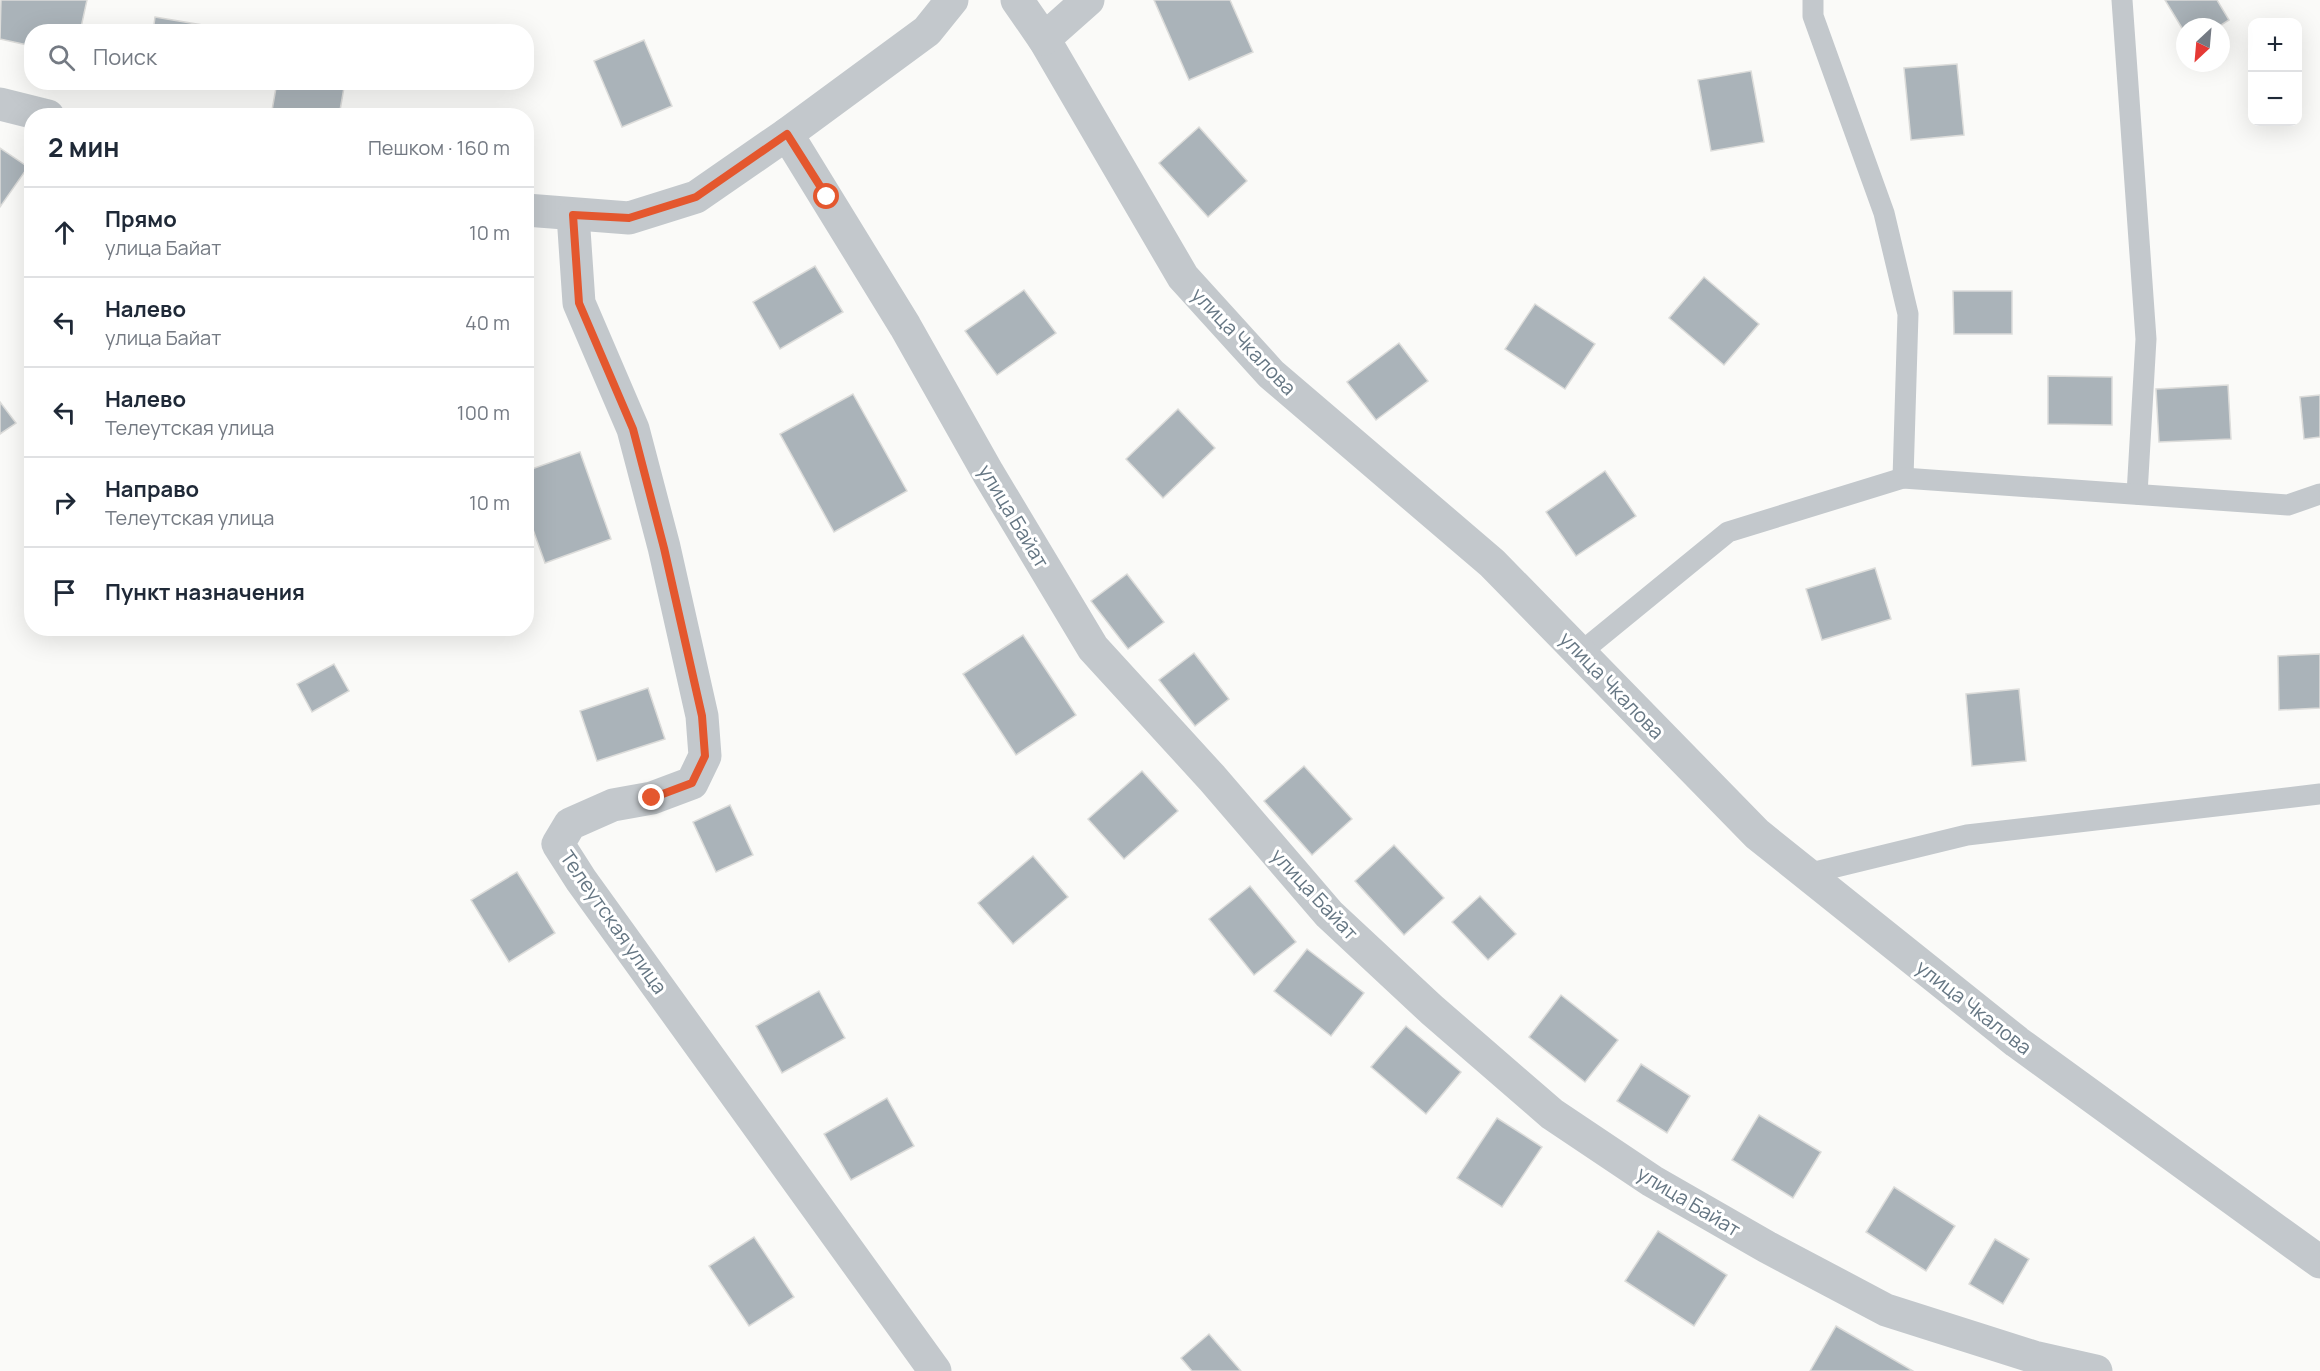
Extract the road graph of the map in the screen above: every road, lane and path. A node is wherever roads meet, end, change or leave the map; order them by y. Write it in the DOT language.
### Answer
graph roads {
  1 [pos="952,0"];
  2 [pos="1017,0"];
  3 [pos="1088,0"];
  4 [pos="1813,0"];
  5 [pos="2122,0"];
  6 [pos="1044,39"];
  7 [pos="0,104"];
  8 [pos="24,110"];
  9 [pos="787,134"];
  10 [pos="534,211"];
  11 [pos="573,215"];
  12 [pos="1903,478"];
  13 [pos="2137,494"];
  14 [pos="2320,494"];
  15 [pos="1580,653"];
  16 [pos="2320,794"];
  17 [pos="1807,874"];
  18 [pos="2320,1262"];
  19 [pos="935,1371"];
  20 [pos="2096,1371"];
  1 -- 9 [label="street"];
  2 -- 6 [label="street, улица Чкалова"];
  3 -- 6 [label="street"];
  4 -- 12 [label="lane"];
  5 -- 13 [label="lane"];
  6 -- 15 [label="street, улица Чкалова"];
  7 -- 8 [label="street"];
  9 -- 11 [label="street"];
  9 -- 20 [label="street, улица Байат"];
  10 -- 11 [label="street"];
  11 -- 19 [label="street, Телеутская улица"];
  12 -- 13 [label="lane"];
  12 -- 15 [label="lane"];
  13 -- 14 [label="lane"];
  15 -- 17 [label="street, улица Чкалова"];
  16 -- 17 [label="lane"];
  17 -- 18 [label="street, улица Чкалова"];
}
